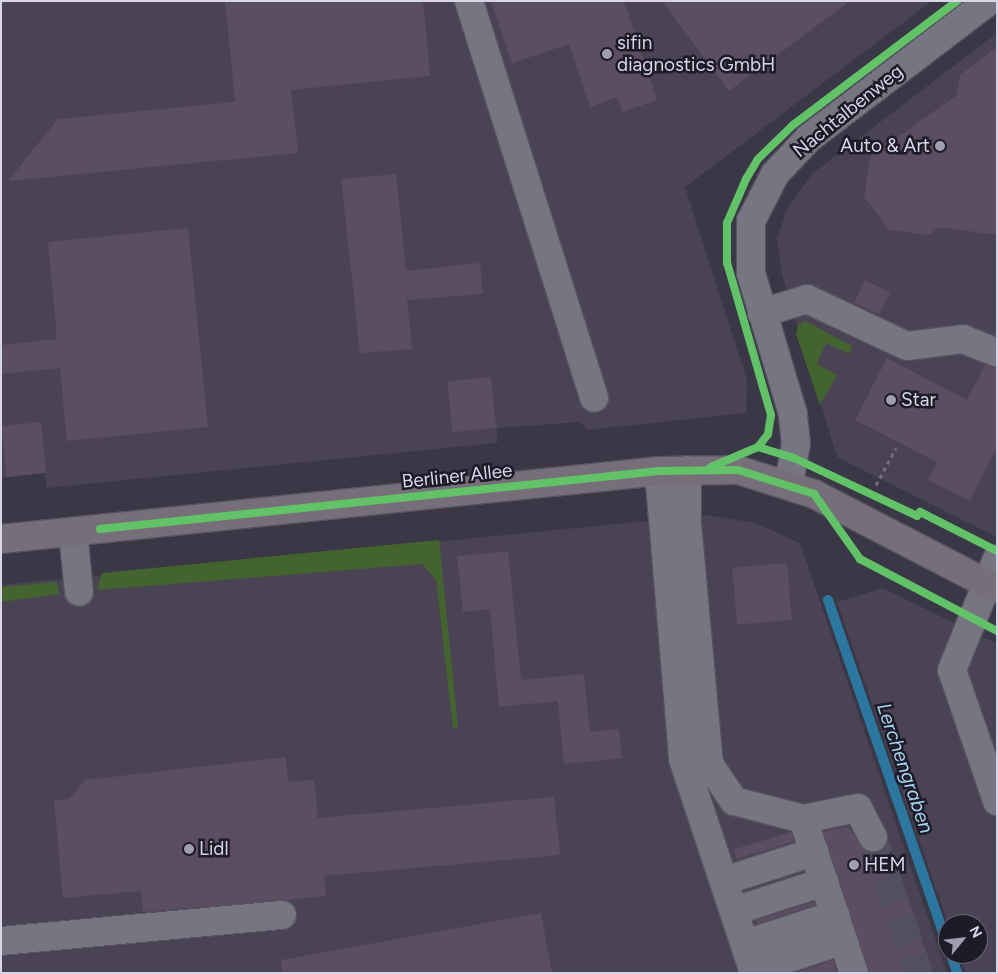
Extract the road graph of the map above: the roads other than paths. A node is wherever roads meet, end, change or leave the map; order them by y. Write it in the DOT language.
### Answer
graph roads {
  1 [pos="469,1"];
  2 [pos="989,1"];
  3 [pos="762,313"];
  4 [pos="997,353"];
  5 [pos="594,398"];
  6 [pos="687,470"];
  7 [pos="659,471"];
  8 [pos="788,483"];
  9 [pos="73,532"];
  10 [pos="1,539"];
  11 [pos="997,559"];
  12 [pos="991,587"];
  13 [pos="79,592"];
  14 [pos="997,801"];
  15 [pos="803,819"];
  16 [pos="873,837"];
  17 [pos="814,852"];
  18 [pos="724,882"];
  19 [pos="824,882"];
  20 [pos="734,911"];
  21 [pos="282,915"];
  22 [pos="835,915"];
  23 [pos="843,940"];
  24 [pos="1,941"];
  25 [pos="745,944"];
  26 [pos="754,971"];
  27 [pos="850,972"];
  1 -- 5 [label="street"];
  2 -- 3 [label="street, Nachtalbenweg"];
  3 -- 4 [label="street"];
  3 -- 8 [label="street, Nachtalbenweg"];
  6 -- 7 [label="main road, Berliner Allee"];
  6 -- 8 [label="main road, Berliner Allee"];
  6 -- 15 [label="street"];
  7 -- 9 [label="main road, Berliner Allee"];
  7 -- 18 [label="street"];
  8 -- 12 [label="main road, Berliner Allee"];
  9 -- 10 [label="main road, Berliner Allee"];
  9 -- 13 [label="street"];
  11 -- 12 [label="street"];
  12 -- 14 [label="street"];
  15 -- 16 [label="street"];
  15 -- 17 [label="street"];
  17 -- 18 [label="street"];
  17 -- 19 [label="street"];
  18 -- 20 [label="street"];
  19 -- 20 [label="street"];
  19 -- 22 [label="street"];
  20 -- 25 [label="street"];
  21 -- 24 [label="street"];
  22 -- 23 [label="street"];
  22 -- 25 [label="street"];
  23 -- 26 [label="street"];
  23 -- 27 [label="street"];
  25 -- 26 [label="street"];
}
